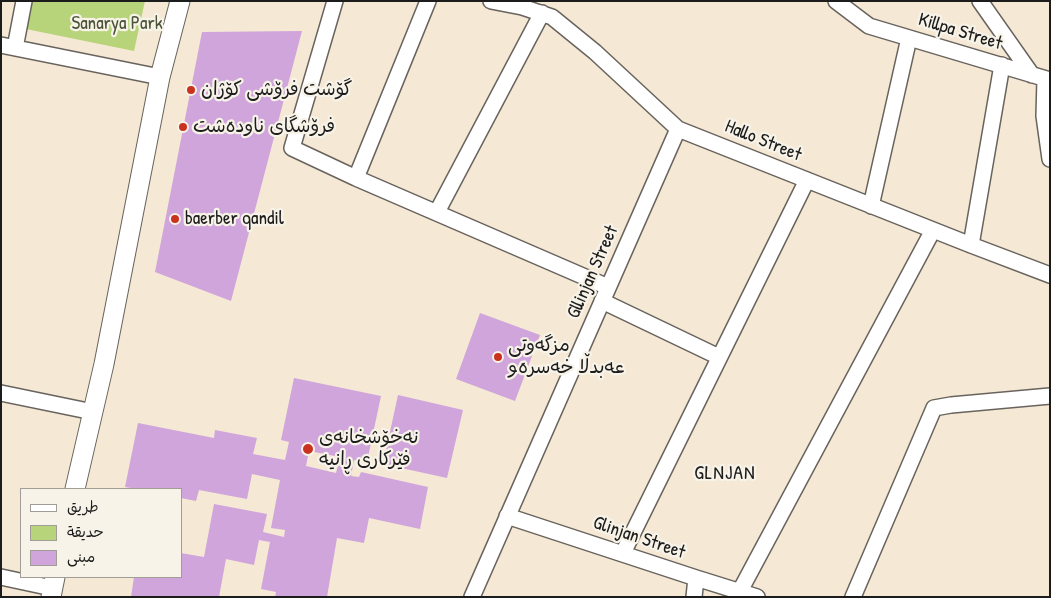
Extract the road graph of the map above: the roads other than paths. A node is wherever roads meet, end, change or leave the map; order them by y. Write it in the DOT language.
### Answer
graph roads {
  1 [pos="24,1"];
  2 [pos="180,1"];
  3 [pos="335,1"];
  4 [pos="428,1"];
  5 [pos="491,1"];
  6 [pos="836,1"];
  7 [pos="980,1"];
  8 [pos="542,14"];
  9 [pos="909,38"];
  10 [pos="8,47"];
  11 [pos="1002,66"];
  12 [pos="160,77"];
  13 [pos="1042,78"];
  14 [pos="678,129"];
  15 [pos="1050,159"];
  16 [pos="356,178"];
  17 [pos="807,180"];
  18 [pos="871,206"];
  19 [pos="437,212"];
  20 [pos="933,230"];
  21 [pos="971,245"];
  22 [pos="1050,275"];
  23 [pos="605,294"];
  24 [pos="719,357"];
  25 [pos="1,393"];
  26 [pos="1050,396"];
  27 [pos="93,412"];
  28 [pos="75,488"];
  29 [pos="508,516"];
  30 [pos="622,553"];
  31 [pos="1,577"];
  32 [pos="696,578"];
  33 [pos="53,587"];
  34 [pos="740,591"];
  35 [pos="472,597"];
  36 [pos="694,597"];
  37 [pos="757,597"];
  38 [pos="853,597"];
  1 -- 10 [label="street"];
  2 -- 12 [label="street"];
  3 -- 16 [label="street"];
  4 -- 16 [label="street"];
  5 -- 8 [label="street, Hallo Street"];
  6 -- 9 [label="street, Killpa Street"];
  7 -- 13 [label="street"];
  8 -- 14 [label="street, Hallo Street"];
  8 -- 19 [label="street"];
  9 -- 11 [label="street, Killpa Street"];
  9 -- 18 [label="street"];
  10 -- 12 [label="street"];
  11 -- 13 [label="street, Killpa Street"];
  11 -- 21 [label="street"];
  12 -- 27 [label="street"];
  13 -- 15 [label="street"];
  14 -- 17 [label="street, Hallo Street"];
  14 -- 23 [label="street, Gllinjan Street"];
  16 -- 19 [label="street"];
  17 -- 18 [label="street, Hallo Street"];
  17 -- 24 [label="street"];
  18 -- 20 [label="street, Hallo Street"];
  19 -- 23 [label="street"];
  20 -- 21 [label="street, Hallo Street"];
  20 -- 34 [label="street"];
  21 -- 22 [label="street, Hallo Street"];
  23 -- 24 [label="street"];
  23 -- 29 [label="street, Gllinjan Street"];
  24 -- 30 [label="street"];
  25 -- 27 [label="street"];
  26 -- 38 [label="street"];
  27 -- 28 [label="street"];
  29 -- 30 [label="street, Glinjan Street"];
  29 -- 35 [label="street, Gllinjan Street"];
  30 -- 32 [label="street, Glinjan Street"];
  31 -- 33 [label="street"];
  32 -- 34 [label="street, Glinjan Street"];
  32 -- 36 [label="street"];
  34 -- 37 [label="street, Glinjan Street"];
}
